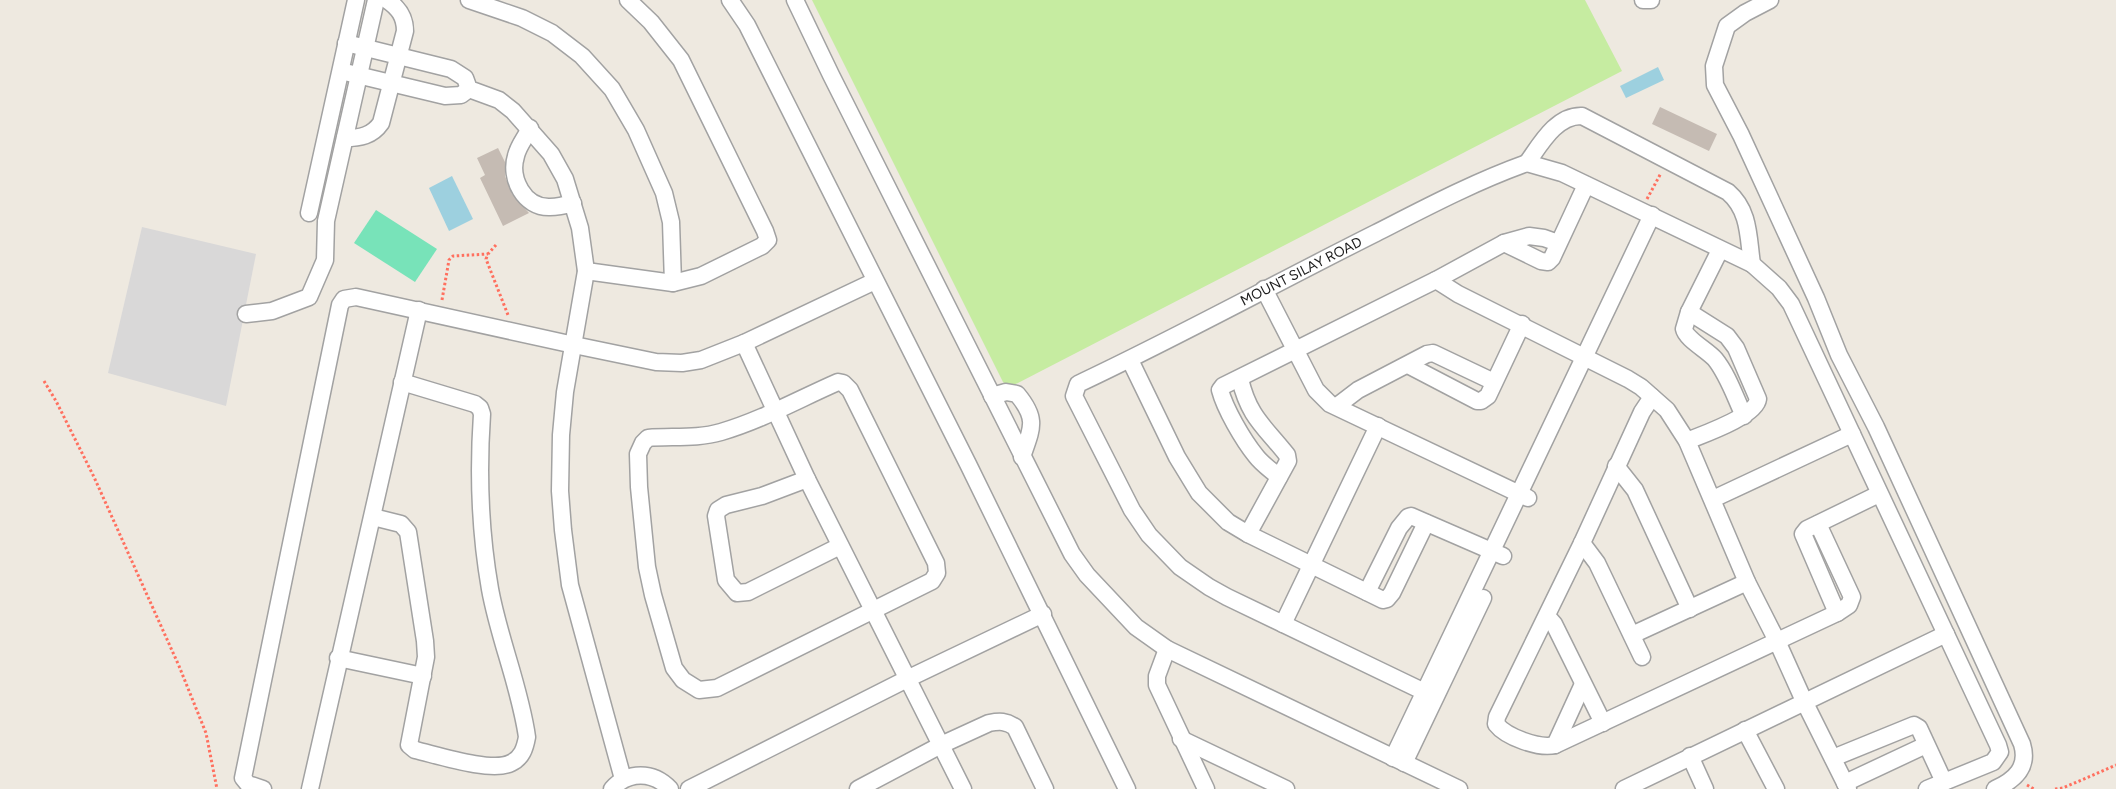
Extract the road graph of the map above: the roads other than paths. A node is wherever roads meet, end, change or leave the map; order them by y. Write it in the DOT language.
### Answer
graph roads {
  1 [pos="356,0"];
  2 [pos="376,0"];
  3 [pos="387,0"];
  4 [pos="628,0"];
  5 [pos="730,0"];
  6 [pos="795,0"];
  7 [pos="1643,0"];
  8 [pos="1651,0"];
  9 [pos="1770,0"];
  10 [pos="476,1"];
  11 [pos="346,44"];
  12 [pos="365,48"];
  13 [pos="398,56"];
  14 [pos="340,71"];
  15 [pos="359,75"];
  16 [pos="390,83"];
  17 [pos="470,89"];
  18 [pos="530,128"];
  19 [pos="345,138"];
  20 [pos="1527,163"];
  21 [pos="1586,185"];
  22 [pos="573,203"];
  23 [pos="309,213"];
  24 [pos="1651,215"];
  25 [pos="1504,243"];
  26 [pos="1558,243"];
  27 [pos="1720,250"];
  28 [pos="1752,264"];
  29 [pos="586,271"];
  30 [pos="1436,280"];
  31 [pos="875,281"];
  32 [pos="673,283"];
  33 [pos="1264,289"];
  34 [pos="419,310"];
  35 [pos="1689,312"];
  36 [pos="246,314"];
  37 [pos="1522,324"];
  38 [pos="744,343"];
  39 [pos="574,345"];
  40 [pos="1296,350"];
  41 [pos="1588,359"];
  42 [pos="1130,360"];
  43 [pos="1408,365"];
  44 [pos="1240,378"];
  45 [pos="402,382"];
  46 [pos="1494,382"];
  47 [pos="992,396"];
  48 [pos="1652,397"];
  49 [pos="1337,406"];
  50 [pos="775,412"];
  51 [pos="1744,416"];
  52 [pos="1378,426"];
  53 [pos="1852,434"];
  54 [pos="1688,441"];
  55 [pos="1022,457"];
  56 [pos="1616,466"];
  57 [pos="1279,477"];
  58 [pos="807,479"];
  59 [pos="1879,494"];
  60 [pos="1523,496"];
  61 [pos="1713,499"];
  62 [pos="372,517"];
  63 [pos="1426,523"];
  64 [pos="1248,534"];
  65 [pos="1582,543"];
  66 [pos="840,546"];
  67 [pos="1498,554"];
  68 [pos="1310,566"];
  69 [pos="1747,582"];
  70 [pos="1368,592"];
  71 [pos="1690,609"];
  72 [pos="874,610"];
  73 [pos="1043,614"];
  74 [pos="1547,616"];
  75 [pos="1283,624"];
  76 [pos="1946,634"];
  77 [pos="1632,635"];
  78 [pos="1777,640"];
  79 [pos="1167,649"];
  80 [pos="1642,657"];
  81 [pos="338,658"];
  82 [pos="422,676"];
  83 [pos="908,679"];
  84 [pos="1583,684"];
  85 [pos="1429,695"];
  86 [pos="1804,701"];
  87 [pos="1603,723"];
  88 [pos="1745,730"];
  89 [pos="1181,739"];
  90 [pos="941,744"];
  91 [pos="1926,744"];
  92 [pos="1554,746"];
  93 [pos="1690,756"];
  94 [pos="1833,758"];
  95 [pos="1398,760"];
  96 [pos="1944,782"];
  97 [pos="618,784"];
  98 [pos="1847,786"];
  99 [pos="865,787"];
  100 [pos="1282,788"];
  101 [pos="263,789"];
  102 [pos="310,789"];
  103 [pos="670,789"];
  104 [pos="689,789"];
  105 [pos="963,789"];
  106 [pos="1045,789"];
  107 [pos="1127,789"];
  108 [pos="1206,789"];
  109 [pos="1459,789"];
  110 [pos="1624,789"];
  111 [pos="1704,789"];
  112 [pos="1776,789"];
  113 [pos="1928,789"];
  114 [pos="1995,789"];
  1 -- 11 [label="street"];
  2 -- 12 [label="street"];
  3 -- 13 [label="street"];
  4 -- 32 [label="street"];
  5 -- 31 [label="street"];
  6 -- 47 [label="street"];
  7 -- 8 [label="street"];
  9 -- 114 [label="street"];
  10 -- 32 [label="street"];
  11 -- 12 [label="street"];
  11 -- 14 [label="street"];
  12 -- 13 [label="street"];
  12 -- 15 [label="street"];
  13 -- 16 [label="street"];
  13 -- 17 [label="street"];
  14 -- 15 [label="street"];
  14 -- 23 [label="street"];
  15 -- 16 [label="street"];
  15 -- 19 [label="street"];
  16 -- 17 [label="street"];
  16 -- 19 [label="street"];
  17 -- 18 [label="street"];
  18 -- 22 [label="street"];
  18 -- 22 [label="street"];
  19 -- 36 [label="street"];
  20 -- 21 [label="street"];
  20 -- 28 [label="street"];
  20 -- 33 [label="street, MOUNT SILAY ROAD"];
  21 -- 24 [label="street"];
  21 -- 26 [label="street"];
  22 -- 29 [label="street"];
  24 -- 27 [label="street"];
  24 -- 41 [label="street"];
  25 -- 26 [label="street"];
  25 -- 26 [label="street"];
  25 -- 30 [label="street"];
  27 -- 28 [label="street"];
  27 -- 35 [label="street"];
  28 -- 53 [label="street"];
  29 -- 32 [label="street"];
  29 -- 39 [label="street"];
  30 -- 37 [label="street"];
  30 -- 40 [label="street"];
  31 -- 38 [label="street"];
  31 -- 73 [label="street"];
  33 -- 40 [label="street"];
  33 -- 42 [label="street, MOUNT SILAY ROAD"];
  34 -- 39 [label="street"];
  34 -- 45 [label="street"];
  34 -- 101 [label="street"];
  35 -- 51 [label="street"];
  35 -- 51 [label="street"];
  37 -- 41 [label="street"];
  37 -- 46 [label="street"];
  38 -- 39 [label="street"];
  38 -- 50 [label="street"];
  39 -- 97 [label="street"];
  40 -- 44 [label="street"];
  40 -- 49 [label="street"];
  41 -- 48 [label="street"];
  41 -- 60 [label="street"];
  42 -- 64 [label="street"];
  42 -- 75 [label="street, MOUNT SILAY ROAD"];
  43 -- 46 [label="street"];
  43 -- 46 [label="street"];
  43 -- 49 [label="street"];
  44 -- 57 [label="street"];
  44 -- 57 [label="street"];
  45 -- 62 [label="street"];
  45 -- 82 [label="street"];
  47 -- 55 [label="street"];
  47 -- 55 [label="street"];
  48 -- 54 [label="street"];
  48 -- 56 [label="street"];
  49 -- 52 [label="street"];
  50 -- 58 [label="street"];
  50 -- 72 [label="street"];
  50 -- 72 [label="street"];
  51 -- 54 [label="street"];
  52 -- 60 [label="street"];
  52 -- 68 [label="street"];
  53 -- 59 [label="street"];
  53 -- 61 [label="street"];
  54 -- 61 [label="street"];
  55 -- 79 [label="street"];
  56 -- 65 [label="street"];
  56 -- 71 [label="street"];
  57 -- 64 [label="street"];
  58 -- 66 [label="street"];
  58 -- 66 [label="street"];
  59 -- 76 [label="street"];
  59 -- 78 [label="street"];
  60 -- 67 [label="street"];
  61 -- 69 [label="street"];
  62 -- 81 [label="street"];
  62 -- 82 [label="street"];
  63 -- 67 [label="street"];
  63 -- 70 [label="street"];
  63 -- 70 [label="street"];
  64 -- 68 [label="street"];
  65 -- 74 [label="street"];
  65 -- 77 [label="street"];
  66 -- 72 [label="street"];
  67 -- 85 [label="street"];
  68 -- 70 [label="street"];
  68 -- 75 [label="street"];
  69 -- 71 [label="street"];
  69 -- 78 [label="street"];
  71 -- 77 [label="street"];
  72 -- 83 [label="street"];
  73 -- 83 [label="street"];
  73 -- 107 [label="street"];
  74 -- 84 [label="street"];
  74 -- 92 [label="street"];
  75 -- 85 [label="street"];
  76 -- 86 [label="street"];
  76 -- 96 [label="street"];
  77 -- 80 [label="street"];
  78 -- 86 [label="street"];
  78 -- 87 [label="street"];
  79 -- 89 [label="street"];
  79 -- 95 [label="street"];
  81 -- 82 [label="street"];
  81 -- 102 [label="street"];
  83 -- 90 [label="street"];
  83 -- 104 [label="street"];
  84 -- 87 [label="street"];
  84 -- 92 [label="street"];
  85 -- 95 [label="street"];
  86 -- 88 [label="street"];
  86 -- 94 [label="street"];
  87 -- 92 [label="street"];
  88 -- 93 [label="street"];
  88 -- 112 [label="street"];
  89 -- 100 [label="street"];
  89 -- 108 [label="street"];
  90 -- 99 [label="street"];
  90 -- 105 [label="street"];
  90 -- 106 [label="street"];
  91 -- 94 [label="street"];
  91 -- 96 [label="street"];
  91 -- 98 [label="street"];
  93 -- 110 [label="street"];
  93 -- 111 [label="street"];
  94 -- 98 [label="street"];
  95 -- 109 [label="street"];
  96 -- 113 [label="street"];
  97 -- 103 [label="street"];
}
